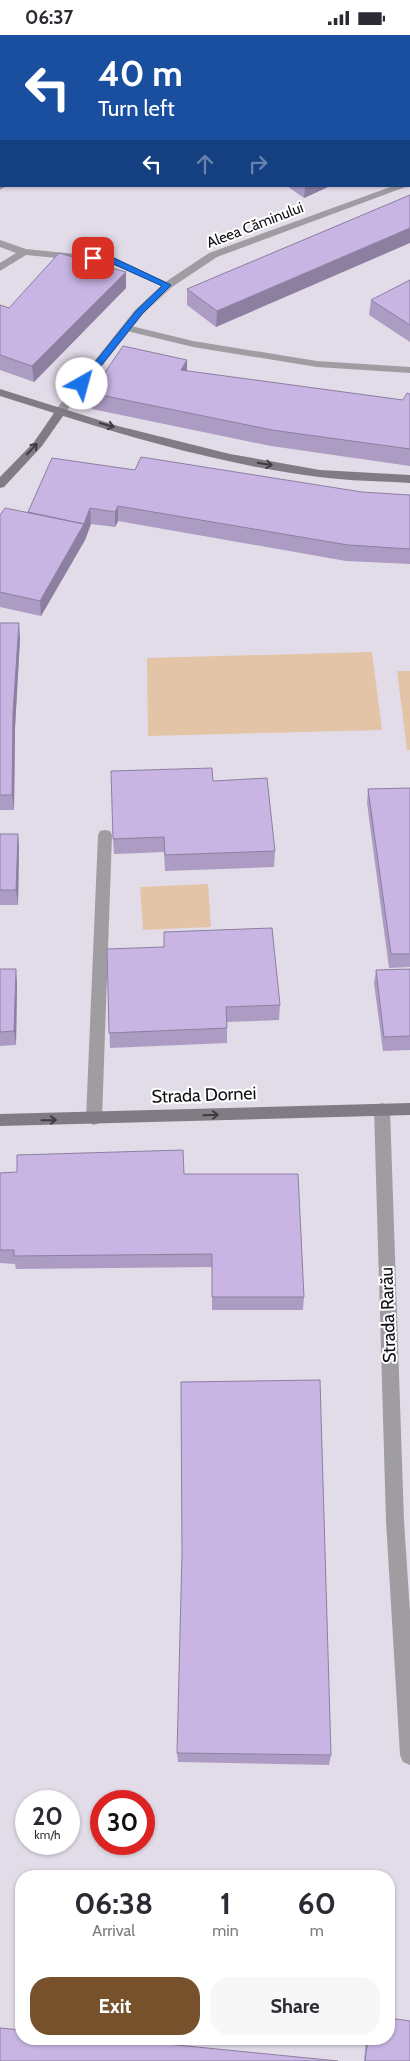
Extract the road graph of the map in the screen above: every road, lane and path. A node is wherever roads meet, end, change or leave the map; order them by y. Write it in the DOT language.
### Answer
graph roads {
  1 [pos="400,187"];
  2 [pos="0,243"];
  3 [pos="24,252"];
  4 [pos="0,268"];
  5 [pos="168,285"];
  6 [pos="126,328"];
  7 [pos="410,370"];
  8 [pos="0,392"];
  9 [pos="60,412"];
  10 [pos="410,479"];
  11 [pos="0,483"];
  12 [pos="105,835"];
  13 [pos="382,1109"];
  14 [pos="410,1109"];
  15 [pos="94,1119"];
  16 [pos="0,1121"];
  17 [pos="403,1521"];
  18 [pos="410,1755"];
  1 -- 5 [label="street, Aleea Căminului"];
  2 -- 3 [label="street"];
  3 -- 4 [label="street"];
  3 -- 5 [label="street"];
  5 -- 6 [label="street, Aleea Căminului"];
  6 -- 7 [label="street"];
  6 -- 9 [label="street, Aleea Căminului"];
  8 -- 9 [label="street"];
  9 -- 10 [label="street, one-way"];
  11 -- 9 [label="street, one-way"];
  12 -- 15 [label="street"];
  13 -- 14 [label="street, Strada Dornei"];
  15 -- 13 [label="street, Strada Dornei, one-way"];
  13 -- 17 [label="street, Strada Rarău"];
  16 -- 15 [label="street, Strada Dornei, one-way"];
  17 -- 18 [label="street, Strada Rarău"];
}
